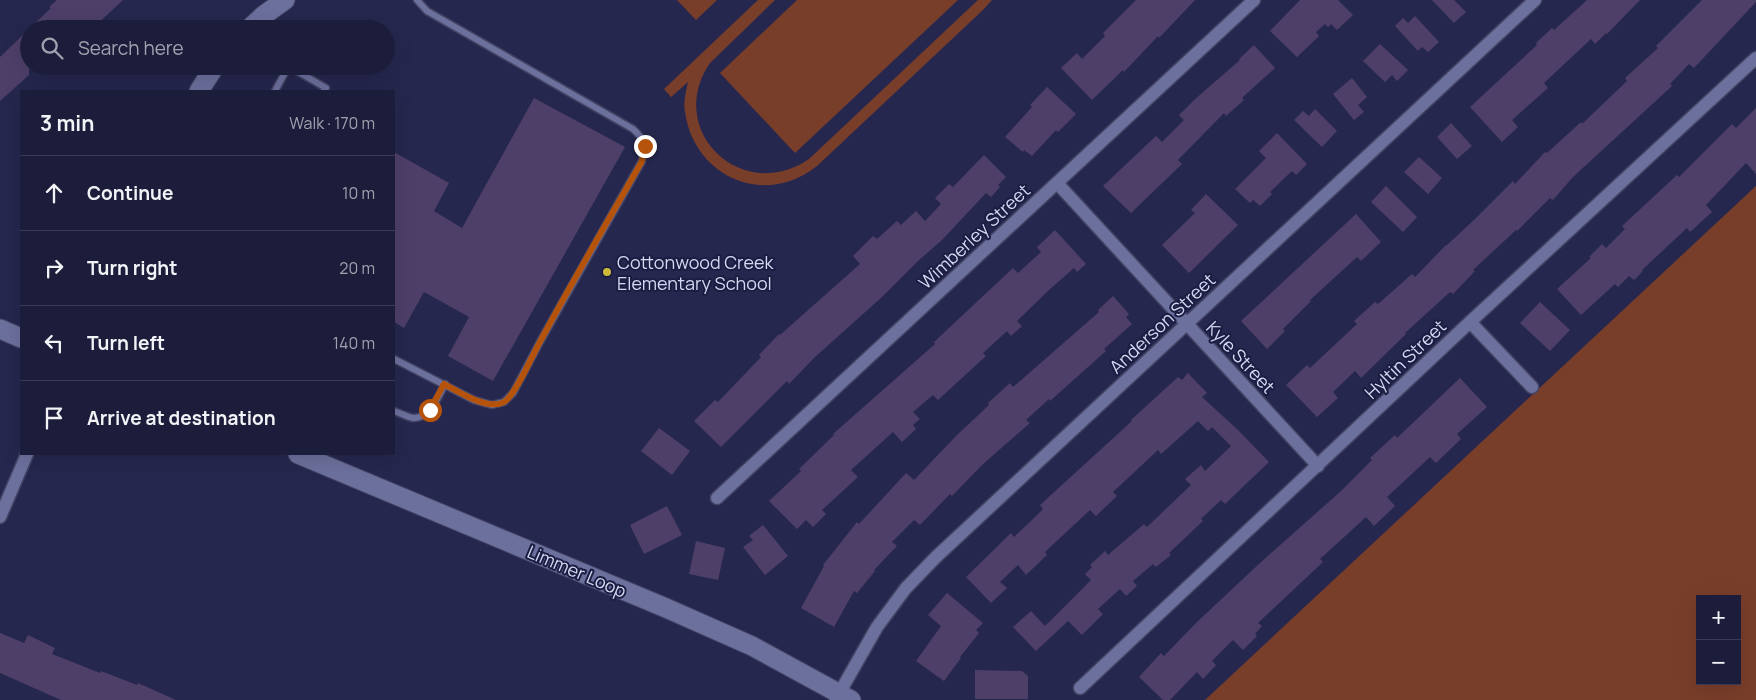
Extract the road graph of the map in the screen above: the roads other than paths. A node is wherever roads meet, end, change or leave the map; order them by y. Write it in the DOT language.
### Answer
graph roads {
  1 [pos="285,0"];
  2 [pos="417,0"];
  3 [pos="1254,0"];
  4 [pos="1535,0"];
  5 [pos="269,20"];
  6 [pos="1756,58"];
  7 [pos="209,75"];
  8 [pos="284,75"];
  9 [pos="302,75"];
  10 [pos="200,90"];
  11 [pos="276,90"];
  12 [pos="325,90"];
  13 [pos="1057,183"];
  14 [pos="1470,322"];
  15 [pos="1187,324"];
  16 [pos="0,329"];
  17 [pos="20,338"];
  18 [pos="395,360"];
  19 [pos="444,384"];
  20 [pos="1532,387"];
  21 [pos="395,411"];
  22 [pos="27,455"];
  23 [pos="300,455"];
  24 [pos="1318,466"];
  25 [pos="717,498"];
  26 [pos="0,517"];
  27 [pos="1080,688"];
  28 [pos="842,698"];
  1 -- 5 [label="street"];
  2 -- 19 [label="lane"];
  3 -- 13 [label="street, Wimberley Street"];
  4 -- 15 [label="street, Anderson Street"];
  6 -- 14 [label="street, Hyltin Street"];
  7 -- 10 [label="street"];
  8 -- 11 [label="lane"];
  9 -- 12 [label="lane"];
  13 -- 15 [label="street, Kyle Street"];
  13 -- 25 [label="street, Wimberley Street"];
  14 -- 20 [label="street"];
  14 -- 24 [label="street, Hyltin Street"];
  15 -- 24 [label="street, Kyle Street"];
  15 -- 28 [label="street, Anderson Street"];
  16 -- 17 [label="street"];
  18 -- 19 [label="lane"];
  19 -- 21 [label="lane"];
  22 -- 26 [label="street"];
  23 -- 28 [label="street, Limmer Loop"];
  24 -- 27 [label="street, Hyltin Street"];
}
